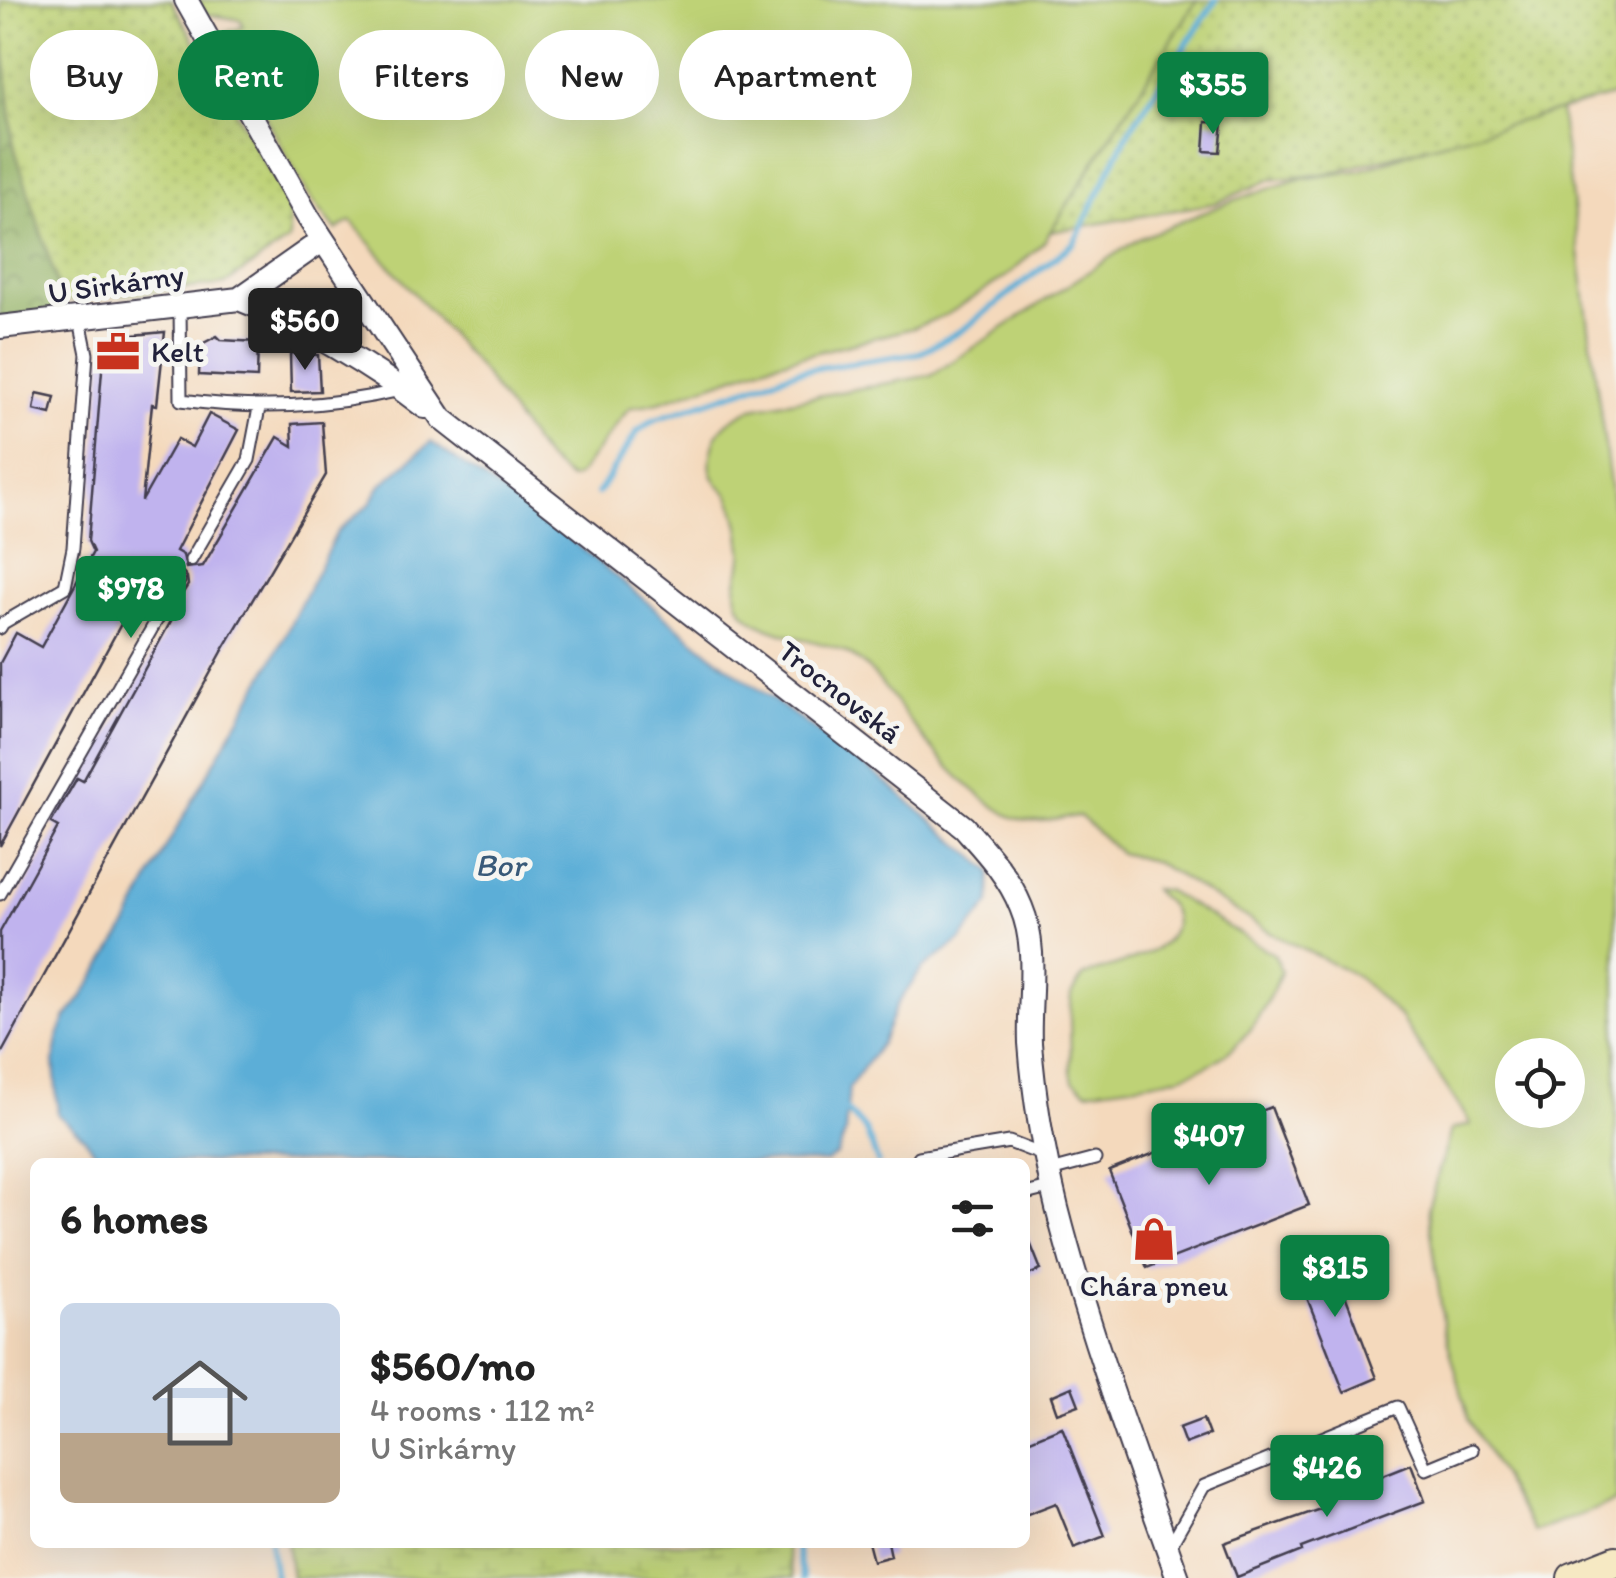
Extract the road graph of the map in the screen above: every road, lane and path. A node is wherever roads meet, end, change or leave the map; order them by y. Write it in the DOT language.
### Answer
graph roads {
  1 [pos="186,0"];
  2 [pos="322,240"];
  3 [pos="239,299"];
  4 [pos="180,306"];
  5 [pos="80,320"];
  6 [pos="0,327"];
  7 [pos="403,390"];
  8 [pos="259,408"];
  9 [pos="442,419"];
  10 [pos="191,560"];
  11 [pos="179,580"];
  12 [pos="0,628"];
  13 [pos="0,894"];
  14 [pos="919,1157"];
  15 [pos="1095,1159"];
  16 [pos="1050,1171"];
  17 [pos="1030,1189"];
  18 [pos="1472,1450"];
  19 [pos="1168,1549"];
  20 [pos="1616,1561"];
  21 [pos="1178,1578"];
  22 [pos="1573,1578"];
  1 -- 2 [label="street, Trocnovská"];
  2 -- 3 [label="street, U Sirkárny"];
  2 -- 9 [label="street, Trocnovská"];
  3 -- 4 [label="street, U Sirkárny"];
  3 -- 7 [label="street"];
  4 -- 5 [label="street, U Sirkárny"];
  4 -- 8 [label="lane"];
  5 -- 6 [label="street, U Sirkárny"];
  5 -- 12 [label="lane"];
  7 -- 8 [label="lane"];
  7 -- 9 [label="street"];
  8 -- 10 [label="lane"];
  9 -- 16 [label="street, Trocnovská"];
  11 -- 13 [label="lane"];
  14 -- 16 [label="lane"];
  15 -- 16 [label="lane"];
  16 -- 17 [label="lane"];
  16 -- 19 [label="street, Trocnovská"];
  18 -- 19 [label="lane"];
  19 -- 21 [label="street, Trocnovská"];
  20 -- 22 [label="main road"];
}
